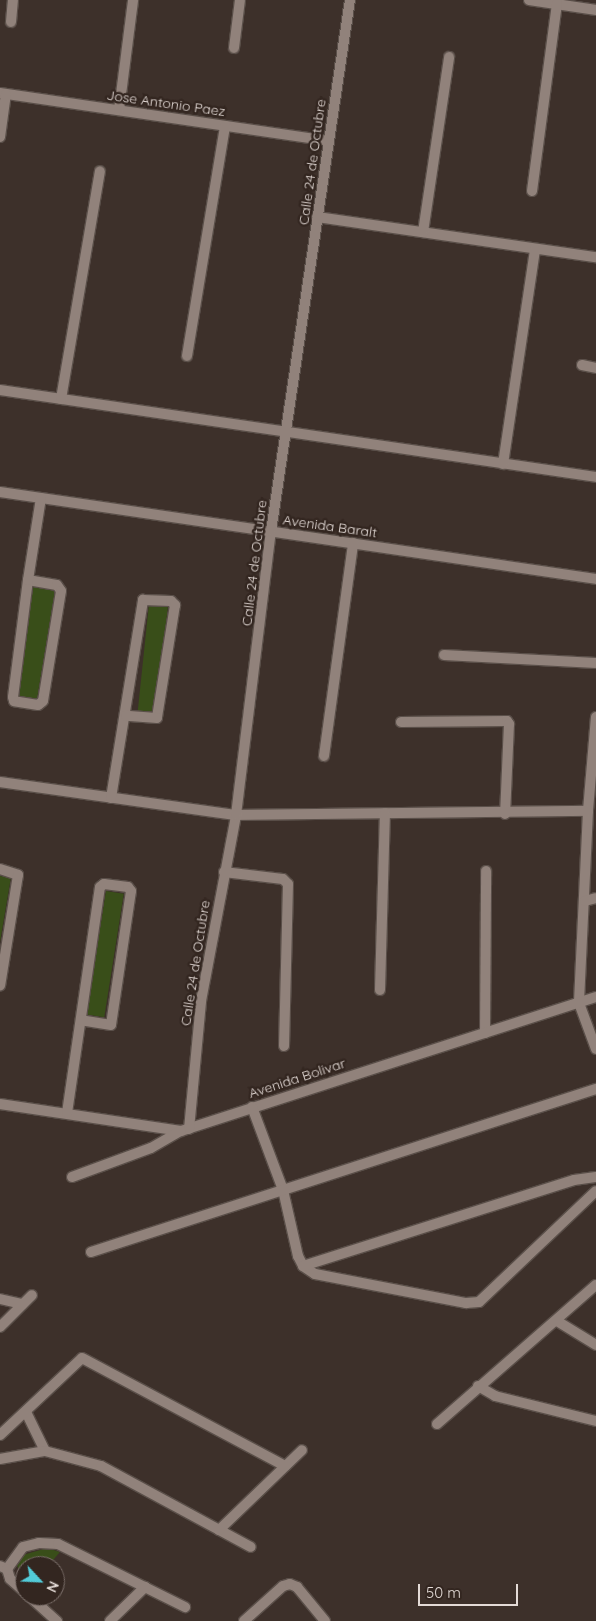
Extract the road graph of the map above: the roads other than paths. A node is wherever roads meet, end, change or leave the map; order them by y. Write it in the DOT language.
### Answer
graph roads {
  1 [pos="13,0"];
  2 [pos="133,0"];
  3 [pos="240,0"];
  4 [pos="350,0"];
  5 [pos="529,0"];
  6 [pos="558,4"];
  7 [pos="596,10"];
  8 [pos="11,22"];
  9 [pos="234,48"];
  10 [pos="449,57"];
  11 [pos="3,93"];
  12 [pos="119,110"];
  13 [pos="225,126"];
  14 [pos="0,137"];
  15 [pos="329,141"];
  16 [pos="100,171"];
  17 [pos="532,190"];
  18 [pos="317,217"];
  19 [pos="423,232"];
  20 [pos="535,248"];
  21 [pos="596,257"];
  22 [pos="187,356"];
  23 [pos="582,365"];
  24 [pos="596,368"];
  25 [pos="0,390"];
  26 [pos="61,399"];
  27 [pos="286,433"];
  28 [pos="503,464"];
  29 [pos="596,477"];
  30 [pos="0,492"];
  31 [pos="41,498"];
  32 [pos="271,531"];
  33 [pos="353,543"];
  34 [pos="596,579"];
  35 [pos="28,580"];
  36 [pos="444,655"];
  37 [pos="596,663"];
  38 [pos="126,716"];
  39 [pos="596,717"];
  40 [pos="401,722"];
  41 [pos="324,756"];
  42 [pos="594,776"];
  43 [pos="0,782"];
  44 [pos="111,798"];
  45 [pos="588,811"];
  46 [pos="384,813"];
  47 [pos="505,814"];
  48 [pos="236,815"];
  49 [pos="0,869"];
  50 [pos="486,871"];
  51 [pos="224,872"];
  52 [pos="596,898"];
  53 [pos="585,901"];
  54 [pos="0,986"];
  55 [pos="380,990"];
  56 [pos="596,997"];
  57 [pos="579,1002"];
  58 [pos="80,1020"];
  59 [pos="485,1033"];
  60 [pos="284,1046"];
  61 [pos="596,1049"];
  62 [pos="596,1089"];
  63 [pos="0,1104"];
  64 [pos="252,1107"];
  65 [pos="67,1113"];
  66 [pos="185,1130"];
  67 [pos="72,1177"];
  68 [pos="596,1177"];
  69 [pos="282,1190"];
  70 [pos="596,1192"];
  71 [pos="91,1252"];
  72 [pos="304,1266"];
  73 [pos="596,1285"];
  74 [pos="32,1295"];
  75 [pos="0,1299"];
  76 [pos="22,1304"];
  77 [pos="557,1321"];
  78 [pos="0,1327"];
  79 [pos="596,1345"];
  80 [pos="478,1386"];
  81 [pos="26,1412"];
  82 [pos="596,1421"];
  83 [pos="437,1424"];
  84 [pos="0,1435"];
  85 [pos="302,1450"];
  86 [pos="45,1452"];
  87 [pos="0,1459"];
  88 [pos="285,1466"];
  89 [pos="220,1530"];
  90 [pos="251,1547"];
  91 [pos="3,1567"];
  92 [pos="15,1583"];
  93 [pos="145,1587"];
  94 [pos="40,1606"];
  95 [pos="185,1607"];
  96 [pos="57,1621"];
  97 [pos="110,1621"];
  98 [pos="244,1621"];
  99 [pos="325,1621"];
  1 -- 8 [label="street"];
  2 -- 12 [label="street"];
  3 -- 9 [label="street"];
  4 -- 15 [label="street, Calle 24 de Octubre"];
  5 -- 6 [label="street"];
  6 -- 7 [label="street"];
  6 -- 17 [label="street"];
  10 -- 19 [label="street"];
  11 -- 12 [label="street, Jose Antonio Paez"];
  11 -- 14 [label="street"];
  12 -- 13 [label="street, Jose Antonio Paez"];
  13 -- 15 [label="street, Jose Antonio Paez"];
  13 -- 22 [label="street"];
  15 -- 18 [label="street, Calle 24 de Octubre"];
  16 -- 26 [label="street"];
  18 -- 19 [label="street"];
  18 -- 27 [label="street, Calle 24 de Octubre"];
  19 -- 20 [label="street"];
  20 -- 21 [label="street"];
  20 -- 28 [label="street"];
  23 -- 24 [label="street"];
  25 -- 26 [label="street"];
  26 -- 27 [label="street"];
  27 -- 28 [label="street"];
  27 -- 32 [label="street, Calle 24 de Octubre"];
  28 -- 29 [label="street"];
  30 -- 31 [label="street, Avenida Baralt"];
  31 -- 32 [label="street, Avenida Baralt"];
  31 -- 35 [label="street"];
  32 -- 33 [label="street, Avenida Baralt"];
  32 -- 48 [label="street, Calle 24 de Octubre"];
  33 -- 34 [label="street, Avenida Baralt"];
  33 -- 41 [label="street"];
  35 -- 35 [label="street"];
  36 -- 37 [label="street"];
  38 -- 38 [label="street"];
  38 -- 44 [label="street"];
  39 -- 42 [label="street"];
  40 -- 47 [label="street"];
  42 -- 45 [label="street"];
  43 -- 44 [label="street"];
  44 -- 48 [label="street"];
  45 -- 47 [label="street"];
  45 -- 53 [label="street"];
  46 -- 47 [label="street"];
  46 -- 48 [label="street"];
  46 -- 55 [label="street"];
  48 -- 51 [label="street, Calle 24 de Octubre"];
  49 -- 54 [label="street"];
  50 -- 59 [label="street"];
  51 -- 60 [label="street"];
  51 -- 66 [label="street, Calle 24 de Octubre"];
  52 -- 53 [label="street"];
  53 -- 57 [label="street"];
  56 -- 57 [label="street, Avenida Bolivar"];
  57 -- 59 [label="street, Avenida Bolivar"];
  57 -- 61 [label="street"];
  58 -- 58 [label="street"];
  58 -- 65 [label="street"];
  59 -- 64 [label="street, Avenida Bolivar"];
  62 -- 69 [label="street"];
  63 -- 65 [label="street, Avenida Bolivar"];
  64 -- 66 [label="street, Avenida Bolivar"];
  64 -- 69 [label="street"];
  65 -- 66 [label="street, Avenida Bolivar"];
  66 -- 67 [label="street"];
  68 -- 72 [label="street"];
  69 -- 71 [label="street"];
  69 -- 72 [label="street"];
  70 -- 72 [label="street"];
  73 -- 77 [label="street"];
  74 -- 76 [label="street"];
  75 -- 76 [label="street"];
  76 -- 78 [label="street"];
  77 -- 79 [label="street"];
  77 -- 80 [label="street"];
  80 -- 82 [label="street"];
  80 -- 83 [label="street"];
  81 -- 84 [label="street"];
  81 -- 86 [label="street"];
  81 -- 88 [label="street"];
  85 -- 88 [label="street"];
  86 -- 87 [label="street"];
  86 -- 89 [label="street"];
  88 -- 89 [label="street"];
  89 -- 90 [label="street"];
  91 -- 92 [label="street"];
  91 -- 93 [label="street"];
  93 -- 95 [label="street"];
  93 -- 97 [label="street"];
  94 -- 96 [label="street"];
  98 -- 99 [label="street"];
}
